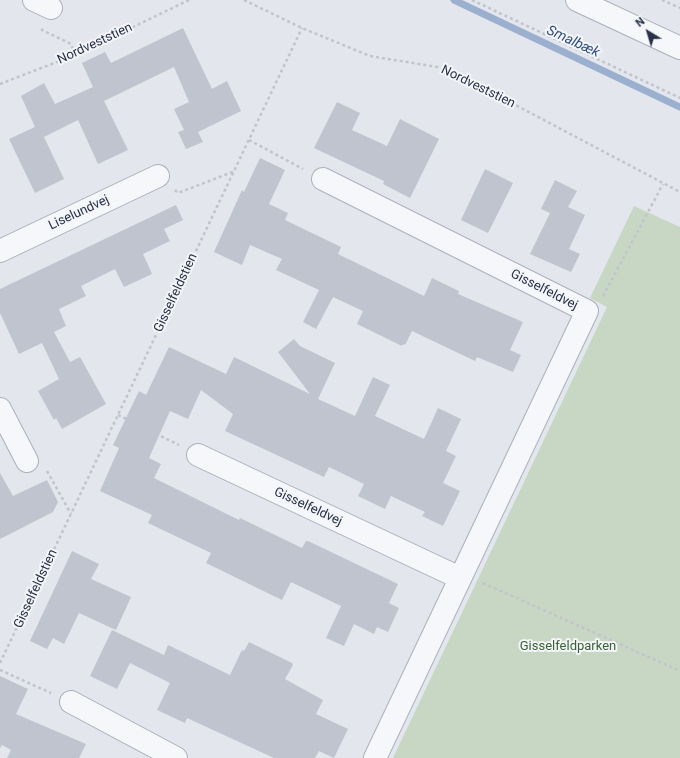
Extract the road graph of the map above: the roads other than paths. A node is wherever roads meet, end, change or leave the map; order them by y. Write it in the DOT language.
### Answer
graph roads {
  1 [pos="577,0"];
  2 [pos="680,48"];
  3 [pos="158,176"];
  4 [pos="323,179"];
  5 [pos="0,251"];
  6 [pos="0,409"];
  7 [pos="198,455"];
  8 [pos="27,461"];
  9 [pos="461,576"];
  10 [pos="71,702"];
  11 [pos="176,758"];
  12 [pos="375,758"];
  1 -- 2 [label="street"];
  3 -- 5 [label="street, Liselundvej"];
  4 -- 9 [label="street, Gisselfeldvej"];
  6 -- 8 [label="street"];
  7 -- 9 [label="street, Gisselfeldvej"];
  9 -- 12 [label="street, Gisselfeldvej"];
  10 -- 11 [label="street"];
}
